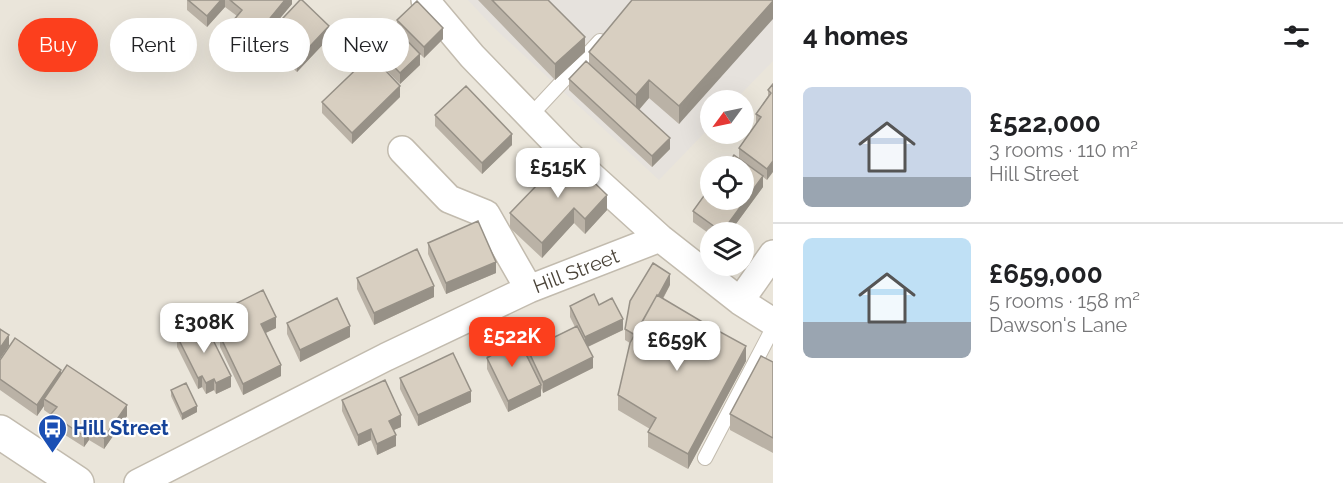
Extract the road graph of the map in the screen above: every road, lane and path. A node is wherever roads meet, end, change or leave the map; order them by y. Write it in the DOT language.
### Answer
graph roads {
  1 [pos="425,0"];
  2 [pos="609,31"];
  3 [pos="530,116"];
  4 [pos="402,150"];
  5 [pos="660,238"];
  6 [pos="773,254"];
  7 [pos="529,289"];
  8 [pos="740,302"];
  9 [pos="773,322"];
  10 [pos="773,328"];
  11 [pos="0,432"];
  12 [pos="705,458"];
  13 [pos="77,483"];
  14 [pos="138,483"];
  1 -- 3 [label="street"];
  2 -- 3 [label="lane"];
  3 -- 5 [label="street"];
  4 -- 7 [label="street"];
  5 -- 7 [label="street, Hill Street"];
  5 -- 8 [label="street"];
  6 -- 8 [label="street"];
  7 -- 14 [label="street, Hill Street"];
  8 -- 9 [label="street"];
  10 -- 12 [label="lane"];
  11 -- 13 [label="street"];
}
